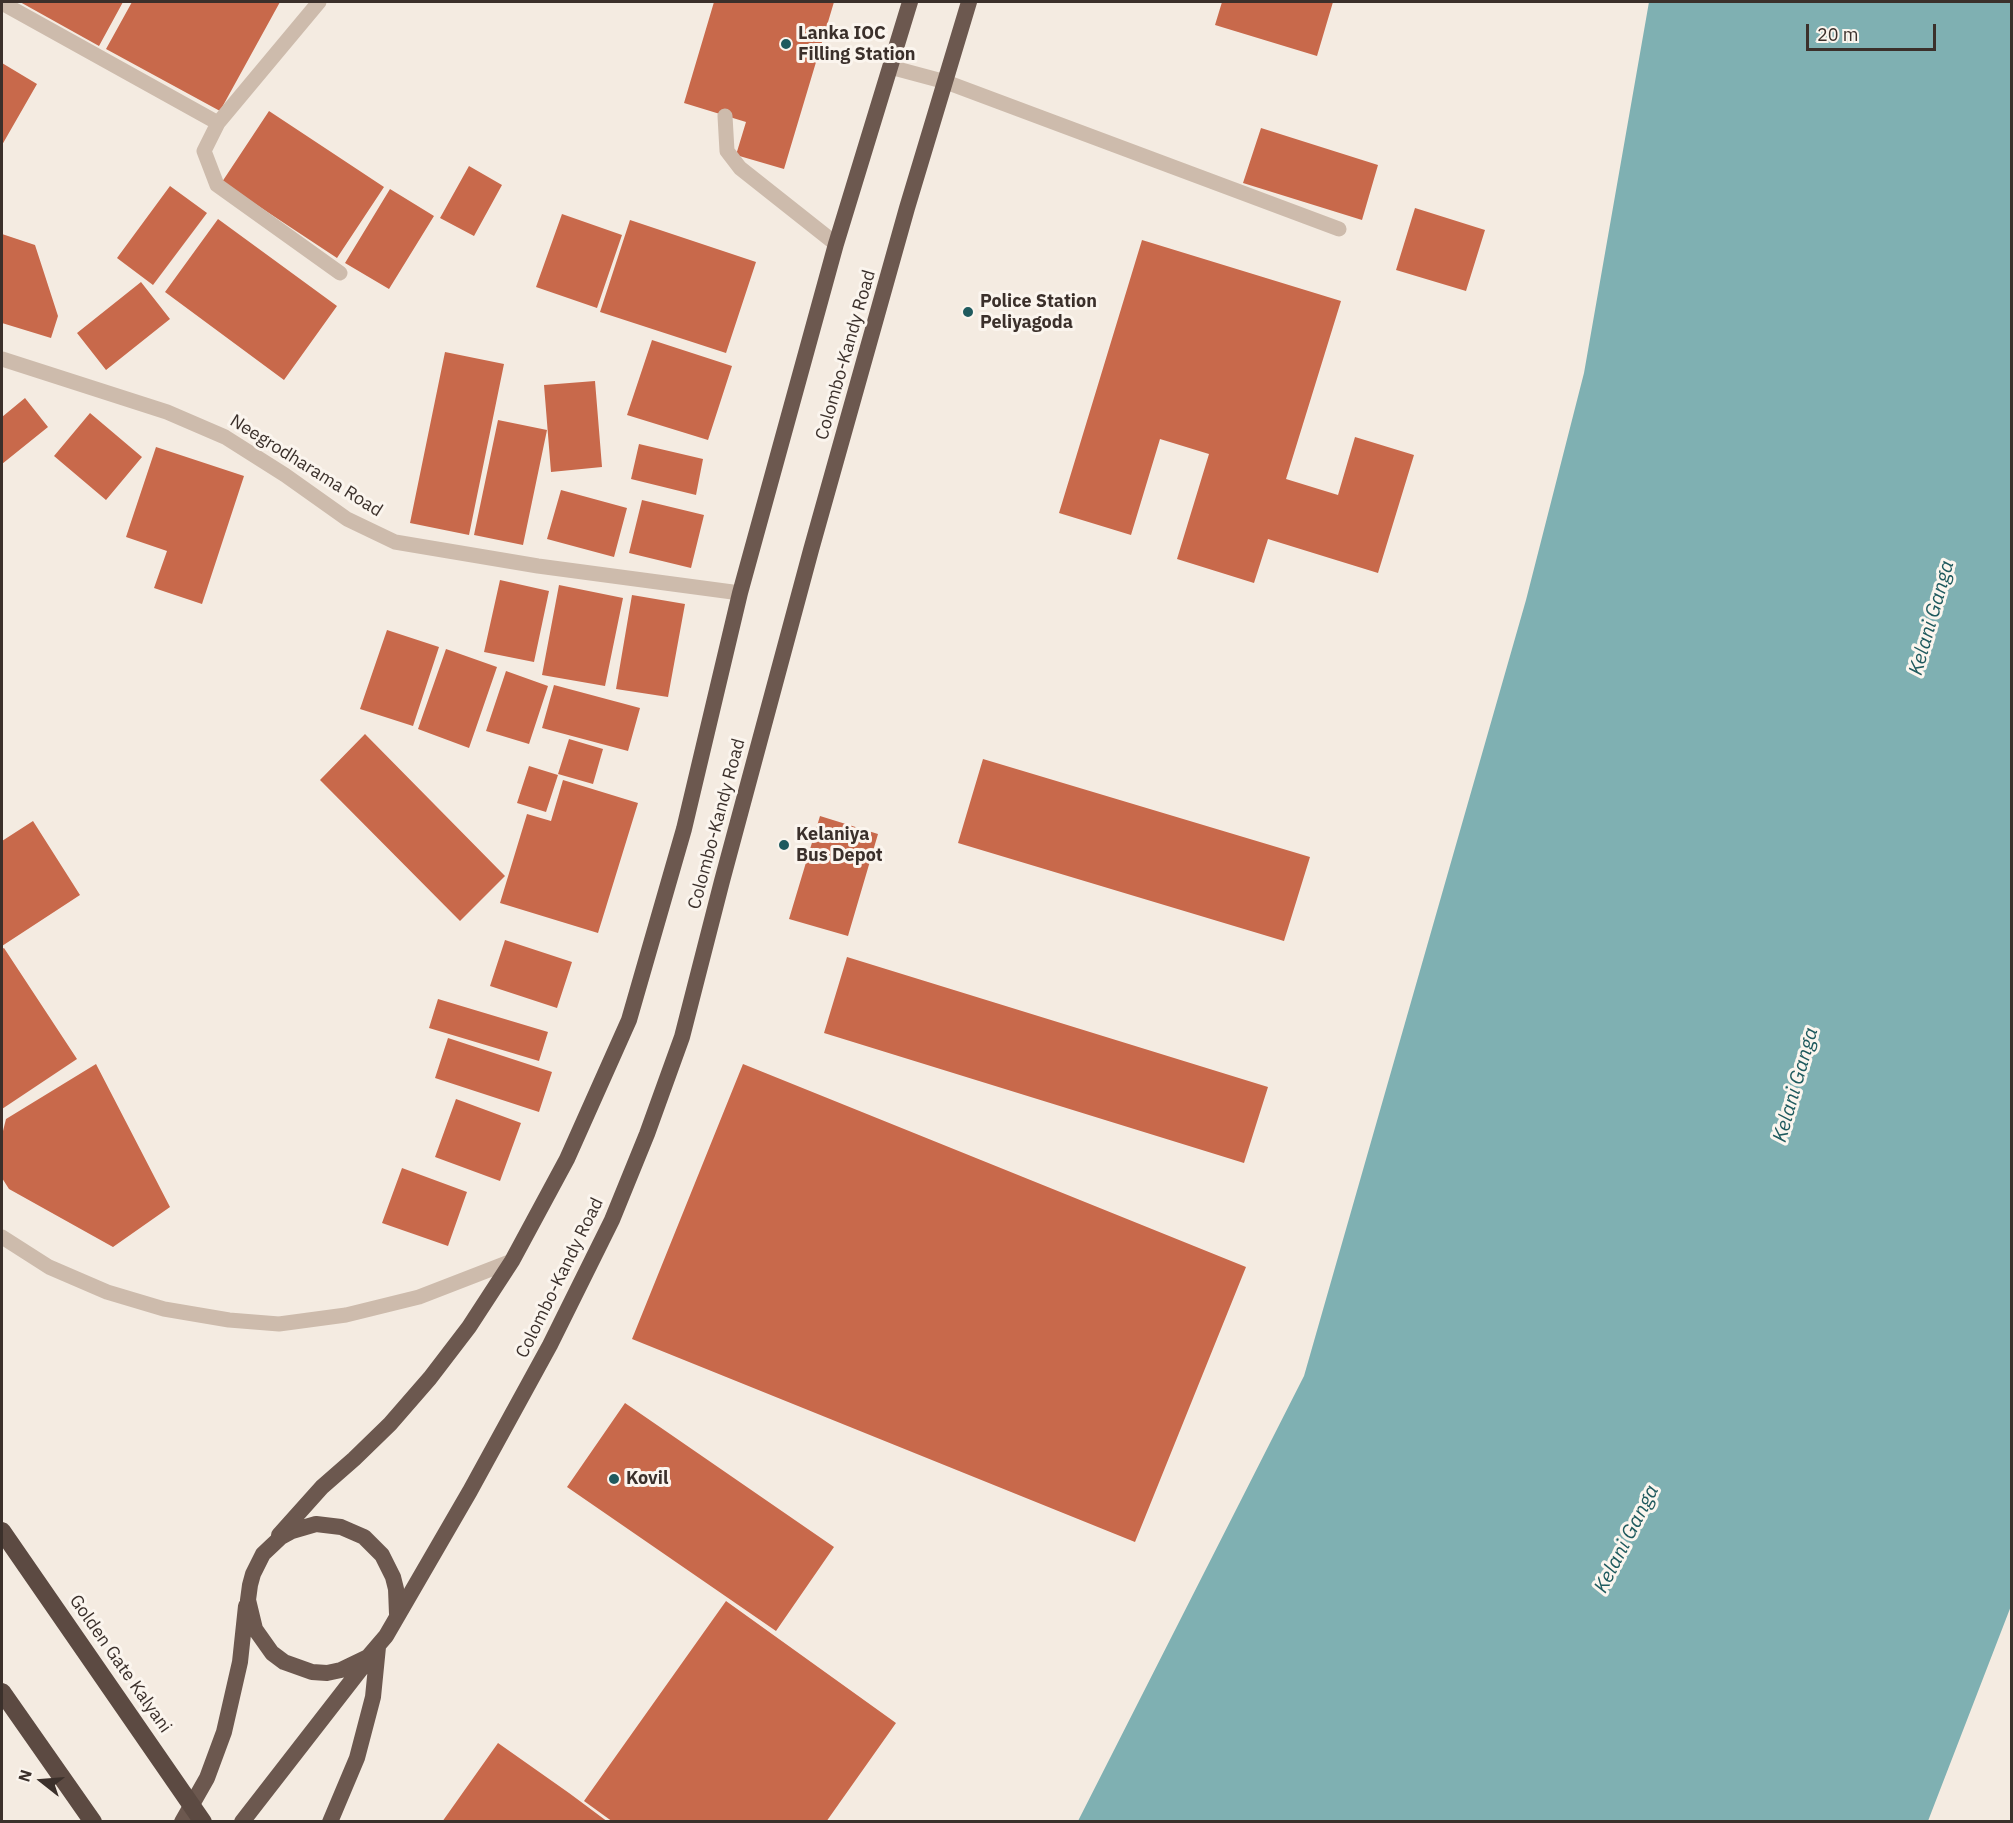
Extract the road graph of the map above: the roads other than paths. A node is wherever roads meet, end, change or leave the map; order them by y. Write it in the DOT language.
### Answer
graph roads {
  1 [pos="319,2"];
  2 [pos="910,2"];
  3 [pos="969,2"];
  4 [pos="2,3"];
  5 [pos="890,67"];
  6 [pos="946,82"];
  7 [pos="725,116"];
  8 [pos="218,123"];
  9 [pos="1339,229"];
  10 [pos="836,244"];
  11 [pos="340,273"];
  12 [pos="2,359"];
  13 [pos="740,593"];
  14 [pos="2,1237"];
  15 [pos="512,1261"];
  16 [pos="2,1531"];
  17 [pos="271,1545"];
  18 [pos="250,1585"];
  19 [pos="397,1614"];
  20 [pos="378,1646"];
  21 [pos="2,1692"];
  22 [pos="93,1821"];
  23 [pos="182,1821"];
  24 [pos="203,1821"];
  25 [pos="242,1821"];
  26 [pos="330,1821"];
  1 -- 8 [label="street"];
  2 -- 5 [label="highway, Colombo-Kandy Road"];
  3 -- 6 [label="highway, Colombo-Kandy Road"];
  4 -- 8 [label="street"];
  5 -- 6 [label="street"];
  5 -- 10 [label="highway, Colombo-Kandy Road"];
  6 -- 9 [label="street"];
  6 -- 19 [label="highway, Colombo-Kandy Road"];
  7 -- 10 [label="street"];
  8 -- 11 [label="street"];
  10 -- 13 [label="highway, Colombo-Kandy Road"];
  12 -- 13 [label="street, Neegrodharama Road"];
  13 -- 15 [label="highway, Colombo-Kandy Road"];
  14 -- 15 [label="street"];
  15 -- 17 [label="highway, Colombo-Kandy Road"];
  16 -- 24 [label="highway, Golden Gate Kalyani, bridge"];
  17 -- 18 [label="highway"];
  17 -- 19 [label="highway"];
  18 -- 20 [label="highway"];
  18 -- 23 [label="highway"];
  19 -- 20 [label="highway"];
  20 -- 25 [label="highway"];
  20 -- 26 [label="highway"];
  21 -- 22 [label="highway"];
}
